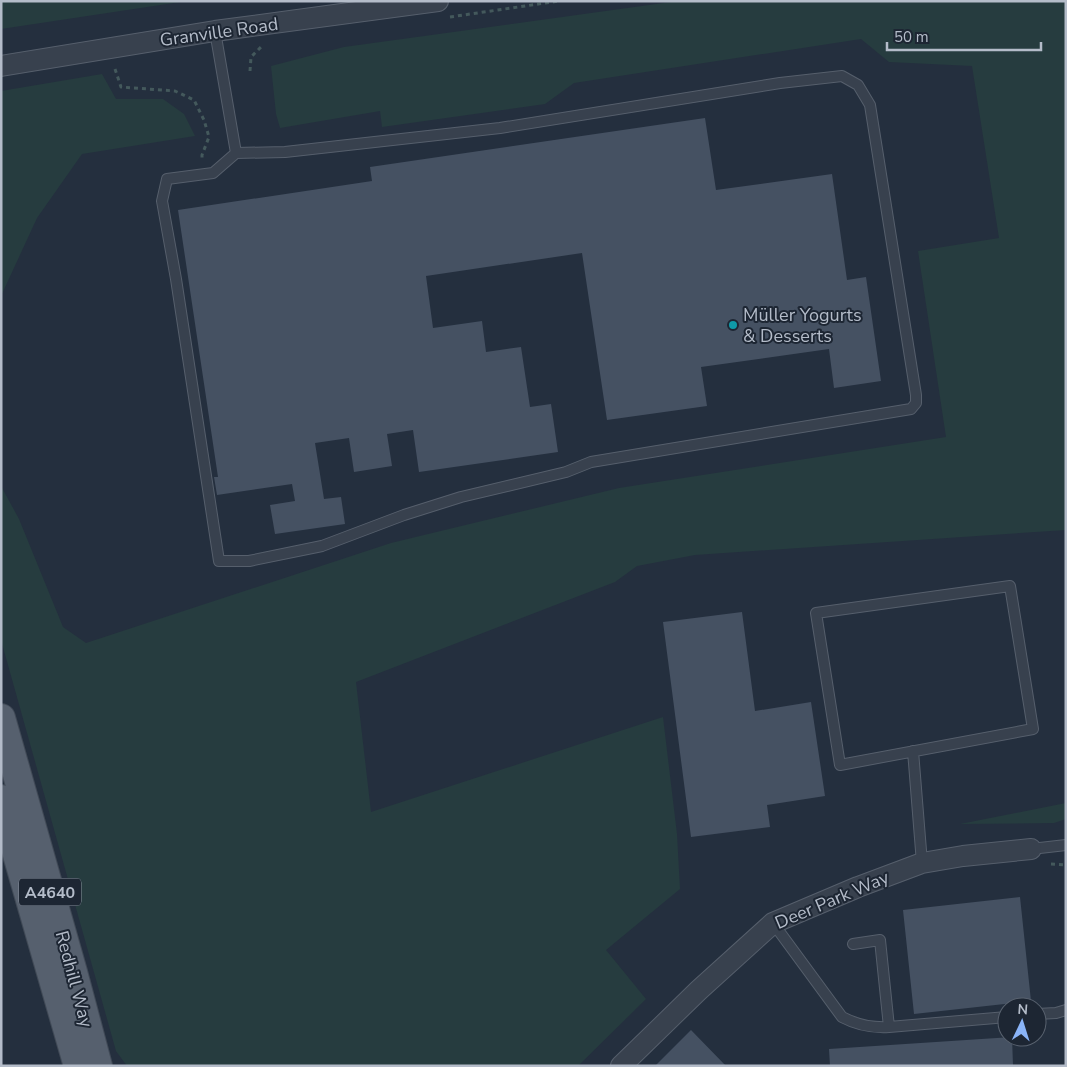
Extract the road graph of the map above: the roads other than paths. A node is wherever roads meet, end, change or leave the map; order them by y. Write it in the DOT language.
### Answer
graph roads {
  1 [pos="438,1"];
  2 [pos="216,31"];
  3 [pos="1,66"];
  4 [pos="236,153"];
  5 [pos="1,718"];
  6 [pos="913,751"];
  7 [pos="1,799"];
  8 [pos="1066,845"];
  9 [pos="1032,849"];
  10 [pos="922,863"];
  11 [pos="773,923"];
  12 [pos="853,944"];
  13 [pos="1066,1010"];
  14 [pos="1047,1013"];
  15 [pos="997,1018"];
  16 [pos="889,1027"];
  17 [pos="78,1066"];
  18 [pos="98,1066"];
  19 [pos="620,1066"];
  1 -- 2 [label="street, Granville Road"];
  2 -- 3 [label="street, Granville Road"];
  2 -- 4 [label="lane"];
  4 -- 4 [label="lane"];
  5 -- 18 [label="main road, Redhill Way / A4640"];
  6 -- 6 [label="lane"];
  6 -- 10 [label="lane"];
  7 -- 17 [label="main road, Redhill Way / A4640"];
  8 -- 9 [label="lane, Deer Park Way"];
  9 -- 10 [label="street, Deer Park Way"];
  10 -- 11 [label="street, Deer Park Way"];
  11 -- 16 [label="lane"];
  11 -- 19 [label="street, Deer Park Way"];
  12 -- 16 [label="lane"];
  13 -- 14 [label="lane"];
  15 -- 16 [label="lane"];
}
